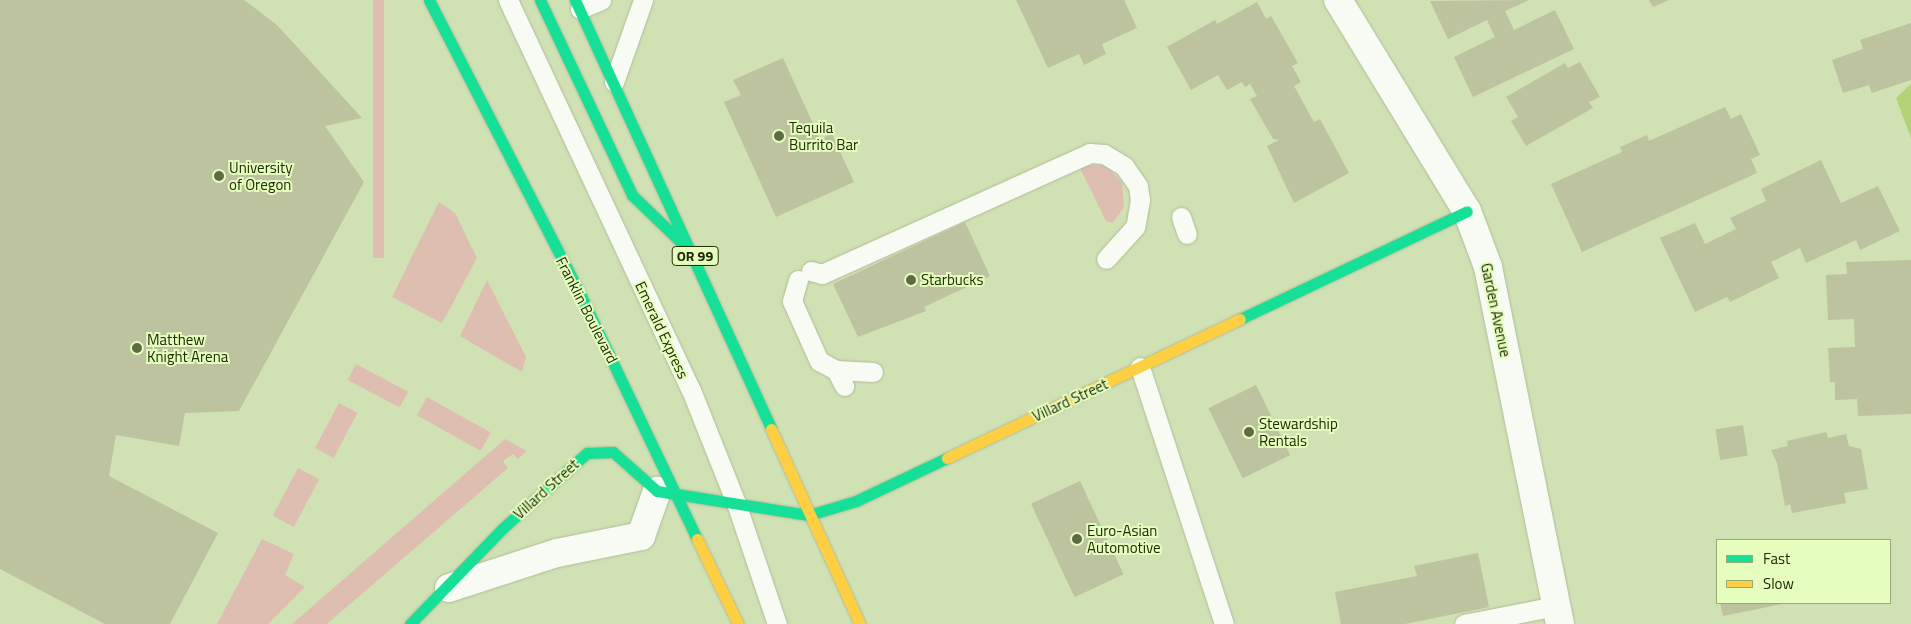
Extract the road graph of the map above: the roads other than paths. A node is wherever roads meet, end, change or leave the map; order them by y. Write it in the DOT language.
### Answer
graph roads {
  1 [pos="429,0"];
  2 [pos="498,0"];
  3 [pos="508,0"];
  4 [pos="540,0"];
  5 [pos="602,0"];
  6 [pos="643,0"];
  7 [pos="1338,0"];
  8 [pos="578,5"];
  9 [pos="528,44"];
  10 [pos="614,82"];
  11 [pos="1467,211"];
  12 [pos="695,255"];
  13 [pos="1106,259"];
  14 [pos="1140,367"];
  15 [pos="873,372"];
  16 [pos="668,493"];
  17 [pos="736,503"];
  18 [pos="809,515"];
  19 [pos="449,588"];
  20 [pos="1558,615"];
  21 [pos="410,624"];
  22 [pos="738,624"];
  23 [pos="777,624"];
  24 [pos="860,624"];
  25 [pos="1224,624"];
  26 [pos="1464,624"];
  1 -- 16 [label="main road, Franklin Boulevard"];
  2 -- 9 [label="lane, Emerald Express"];
  3 -- 9 [label="lane, Emerald Express"];
  4 -- 12 [label="main road"];
  5 -- 8 [label="lane"];
  6 -- 10 [label="lane"];
  7 -- 11 [label="street, Garden Avenue"];
  8 -- 10 [label="main road, OR 99"];
  9 -- 17 [label="lane, Emerald Express"];
  10 -- 12 [label="main road, OR 99"];
  11 -- 14 [label="main road, Villard Street"];
  11 -- 20 [label="street, Garden Avenue"];
  12 -- 18 [label="main road, OR 99"];
  13 -- 15 [label="lane"];
  14 -- 18 [label="main road, Villard Street"];
  14 -- 25 [label="lane"];
  16 -- 17 [label="main road, Villard Street"];
  16 -- 19 [label="street, Villard Street"];
  16 -- 19 [label="main road, Villard Street"];
  16 -- 22 [label="main road, Franklin Boulevard"];
  17 -- 18 [label="main road, Villard Street"];
  17 -- 23 [label="lane, Emerald Express"];
  18 -- 24 [label="main road, OR 99"];
  19 -- 21 [label="main road, Villard Street"];
  20 -- 26 [label="lane"];
}
